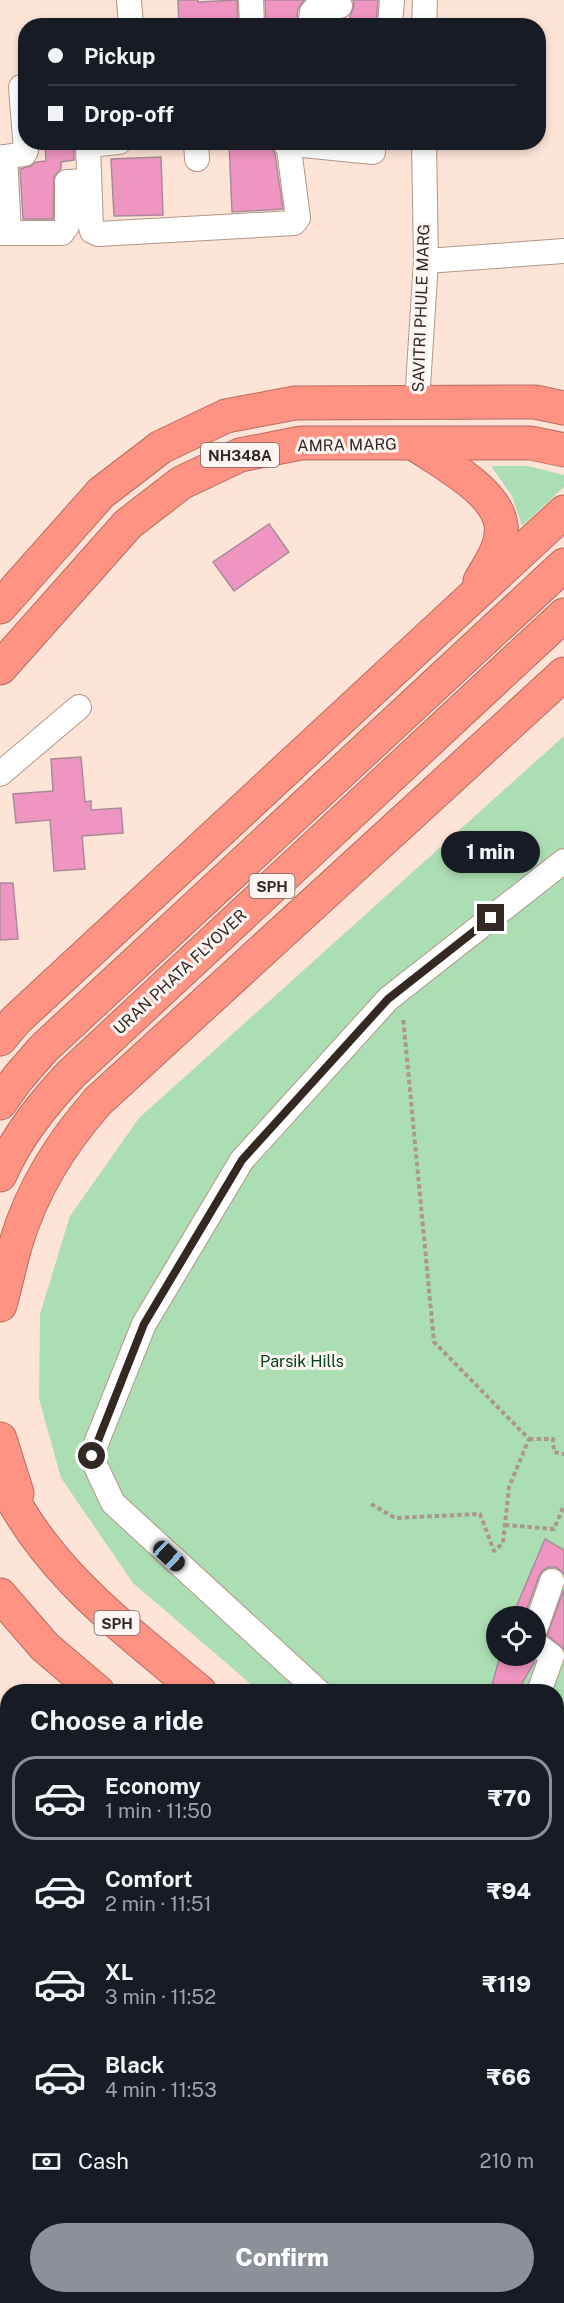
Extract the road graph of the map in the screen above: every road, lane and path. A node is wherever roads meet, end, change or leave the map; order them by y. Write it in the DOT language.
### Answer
graph roads {
  1 [pos="129,0"];
  2 [pos="251,0"];
  3 [pos="392,0"];
  4 [pos="425,0"];
  5 [pos="340,10"];
  6 [pos="130,18"];
  7 [pos="252,18"];
  8 [pos="311,18"];
  9 [pos="391,18"];
  10 [pos="424,18"];
  11 [pos="26,150"];
  12 [pos="88,150"];
  13 [pos="289,150"];
  14 [pos="359,150"];
  15 [pos="424,150"];
  16 [pos="373,152"];
  17 [pos="3,158"];
  18 [pos="88,180"];
  19 [pos="4,233"];
  20 [pos="564,251"];
  21 [pos="426,261"];
  22 [pos="417,402"];
  23 [pos="554,405"];
  24 [pos="415,444"];
  25 [pos="564,450"];
  26 [pos="564,512"];
  27 [pos="564,565"];
  28 [pos="468,601"];
  29 [pos="0,607"];
  30 [pos="564,615"];
  31 [pos="0,668"];
  32 [pos="564,674"];
  33 [pos="79,707"];
  34 [pos="0,774"];
  35 [pos="564,861"];
  36 [pos="400,989"];
  37 [pos="0,1039"];
  38 [pos="0,1103"];
  39 [pos="0,1174"];
  40 [pos="0,1305"];
  41 [pos="0,1439"];
  42 [pos="529,1439"];
  43 [pos="564,1454"];
  44 [pos="0,1474"];
  45 [pos="371,1504"];
  46 [pos="564,1505"];
  47 [pos="505,1525"];
  48 [pos="42,1546"];
  49 [pos="554,1594"];
  50 [pos="0,1595"];
  51 [pos="546,1609"];
  52 [pos="546,1652"];
  53 [pos="549,1681"];
  54 [pos="89,1684"];
  55 [pos="191,1684"];
  56 [pos="311,1684"];
  1 -- 6 [label="street"];
  2 -- 7 [label="street"];
  3 -- 9 [label="street"];
  4 -- 10 [label="street"];
  5 -- 8 [label="street"];
  11 -- 17 [label="street"];
  12 -- 18 [label="street"];
  13 -- 18 [label="street"];
  14 -- 16 [label="street"];
  15 -- 21 [label="street, SAVITRI PHULE MARG"];
  17 -- 19 [label="street"];
  18 -- 19 [label="street"];
  20 -- 21 [label="street"];
  21 -- 22 [label="street, SAVITRI PHULE MARG"];
  22 -- 23 [label="highway, NH348A"];
  22 -- 29 [label="highway, NH348A"];
  24 -- 25 [label="highway, AMRA MARG / NH348A"];
  24 -- 28 [label="highway"];
  24 -- 31 [label="highway, AMRA MARG / NH348A"];
  26 -- 28 [label="highway"];
  27 -- 38 [label="highway, SPH"];
  28 -- 37 [label="highway"];
  30 -- 39 [label="highway, URAN PHATA FLYOVER / SPH"];
  32 -- 40 [label="highway"];
  33 -- 34 [label="street"];
  35 -- 36 [label="street"];
  36 -- 42 [label="path"];
  36 -- 56 [label="street"];
  41 -- 48 [label="highway"];
  42 -- 43 [label="path"];
  42 -- 47 [label="path"];
  44 -- 48 [label="highway, SPH"];
  45 -- 47 [label="path"];
  46 -- 47 [label="path"];
  48 -- 55 [label="highway, SPH"];
  49 -- 51 [label="street"];
  50 -- 54 [label="highway"];
  52 -- 53 [label="street"];
}
